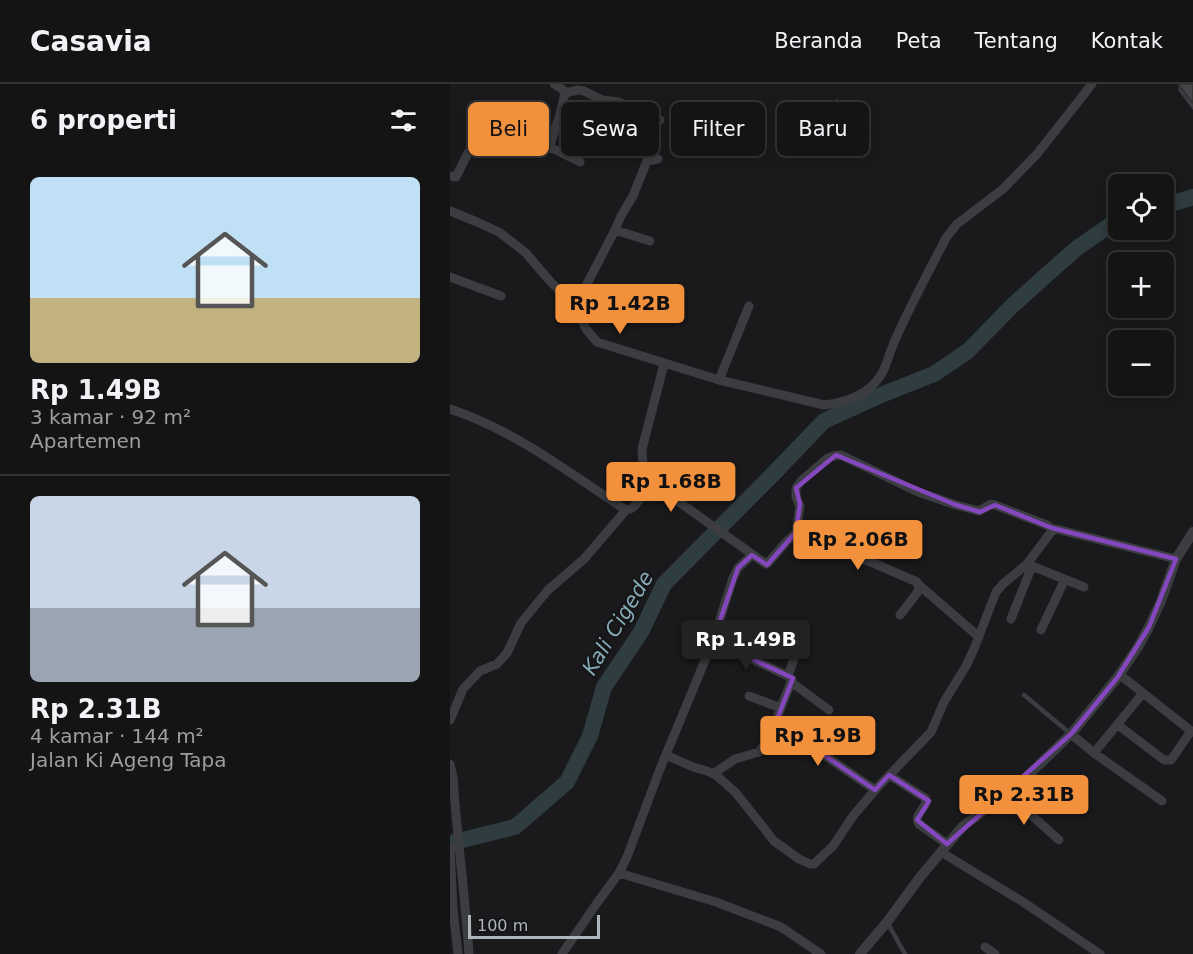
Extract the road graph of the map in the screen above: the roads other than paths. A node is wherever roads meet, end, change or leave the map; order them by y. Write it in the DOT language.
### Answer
graph roads {
  1 [pos="554,84"];
  2 [pos="1092,84"];
  3 [pos="565,93"];
  4 [pos="660,120"];
  5 [pos="549,148"];
  6 [pos="468,153"];
  7 [pos="658,159"];
  8 [pos="580,162"];
  9 [pos="450,176"];
  10 [pos="450,211"];
  11 [pos="615,230"];
  12 [pos="650,242"];
  13 [pos="450,277"];
  14 [pos="501,296"];
  15 [pos="748,306"];
  16 [pos="575,307"];
  17 [pos="664,364"];
  18 [pos="719,380"];
  19 [pos="450,409"];
  20 [pos="648,482"];
  21 [pos="626,510"];
  22 [pos="1054,530"];
  23 [pos="1193,532"];
  24 [pos="796,533"];
  25 [pos="752,555"];
  26 [pos="1176,559"];
  27 [pos="1029,565"];
  28 [pos="1065,579"];
  29 [pos="919,585"];
  30 [pos="1084,587"];
  31 [pos="900,615"];
  32 [pos="1011,619"];
  33 [pos="770,625"];
  34 [pos="1041,630"];
  35 [pos="979,637"];
  36 [pos="801,638"];
  37 [pos="713,641"];
  38 [pos="756,662"];
  39 [pos="1119,674"];
  40 [pos="790,679"];
  41 [pos="1143,693"];
  42 [pos="1023,695"];
  43 [pos="749,696"];
  44 [pos="781,708"];
  45 [pos="829,710"];
  46 [pos="450,720"];
  47 [pos="776,722"];
  48 [pos="1118,725"];
  49 [pos="1071,734"];
  50 [pos="1094,753"];
  51 [pos="666,755"];
  52 [pos="450,764"];
  53 [pos="713,774"];
  54 [pos="889,775"];
  55 [pos="875,790"];
  56 [pos="1007,793"];
  57 [pos="1162,801"];
  58 [pos="1059,840"];
  59 [pos="450,847"];
  60 [pos="944,848"];
  61 [pos="456,857"];
  62 [pos="619,873"];
  63 [pos="887,922"];
  64 [pos="985,947"];
  65 [pos="458,954"];
  66 [pos="469,954"];
  67 [pos="562,954"];
  68 [pos="821,954"];
  69 [pos="860,954"];
  70 [pos="905,954"];
  71 [pos="995,954"];
  72 [pos="1100,954"];
  1 -- 3 [label="street"];
  2 -- 18 [label="street"];
  3 -- 4 [label="street"];
  3 -- 5 [label="street"];
  5 -- 8 [label="street"];
  6 -- 9 [label="street"];
  7 -- 11 [label="street"];
  10 -- 16 [label="street"];
  11 -- 12 [label="street"];
  11 -- 16 [label="street"];
  13 -- 14 [label="street"];
  15 -- 18 [label="street"];
  16 -- 17 [label="street"];
  17 -- 18 [label="street"];
  17 -- 20 [label="street"];
  19 -- 21 [label="street"];
  20 -- 21 [label="street"];
  20 -- 25 [label="street"];
  21 -- 46 [label="street"];
  22 -- 24 [label="street"];
  22 -- 26 [label="street"];
  22 -- 27 [label="street"];
  23 -- 26 [label="street"];
  24 -- 25 [label="street"];
  24 -- 29 [label="street"];
  25 -- 37 [label="street"];
  26 -- 39 [label="street"];
  27 -- 28 [label="street"];
  27 -- 32 [label="street"];
  27 -- 35 [label="street"];
  28 -- 30 [label="street"];
  28 -- 34 [label="street"];
  29 -- 31 [label="street"];
  29 -- 35 [label="street"];
  33 -- 38 [label="street"];
  35 -- 54 [label="street"];
  36 -- 40 [label="street"];
  37 -- 38 [label="street"];
  37 -- 51 [label="street"];
  38 -- 40 [label="street"];
  39 -- 41 [label="street"];
  39 -- 49 [label="street"];
  40 -- 44 [label="street"];
  40 -- 45 [label="street"];
  41 -- 48 [label="street"];
  41 -- 48 [label="street"];
  42 -- 49 [label="lane"];
  43 -- 44 [label="street"];
  44 -- 47 [label="street"];
  47 -- 53 [label="street"];
  47 -- 55 [label="street"];
  48 -- 50 [label="street"];
  49 -- 50 [label="street"];
  49 -- 56 [label="street"];
  50 -- 57 [label="street"];
  51 -- 53 [label="street"];
  51 -- 62 [label="street"];
  52 -- 61 [label="street"];
  53 -- 55 [label="street"];
  54 -- 55 [label="street"];
  54 -- 60 [label="street"];
  56 -- 58 [label="street"];
  56 -- 60 [label="street"];
  59 -- 61 [label="street"];
  60 -- 63 [label="street"];
  60 -- 72 [label="street"];
  61 -- 65 [label="street"];
  61 -- 66 [label="street"];
  62 -- 67 [label="street"];
  62 -- 68 [label="street"];
  63 -- 69 [label="street"];
  63 -- 70 [label="lane"];
  64 -- 71 [label="street"];
}
